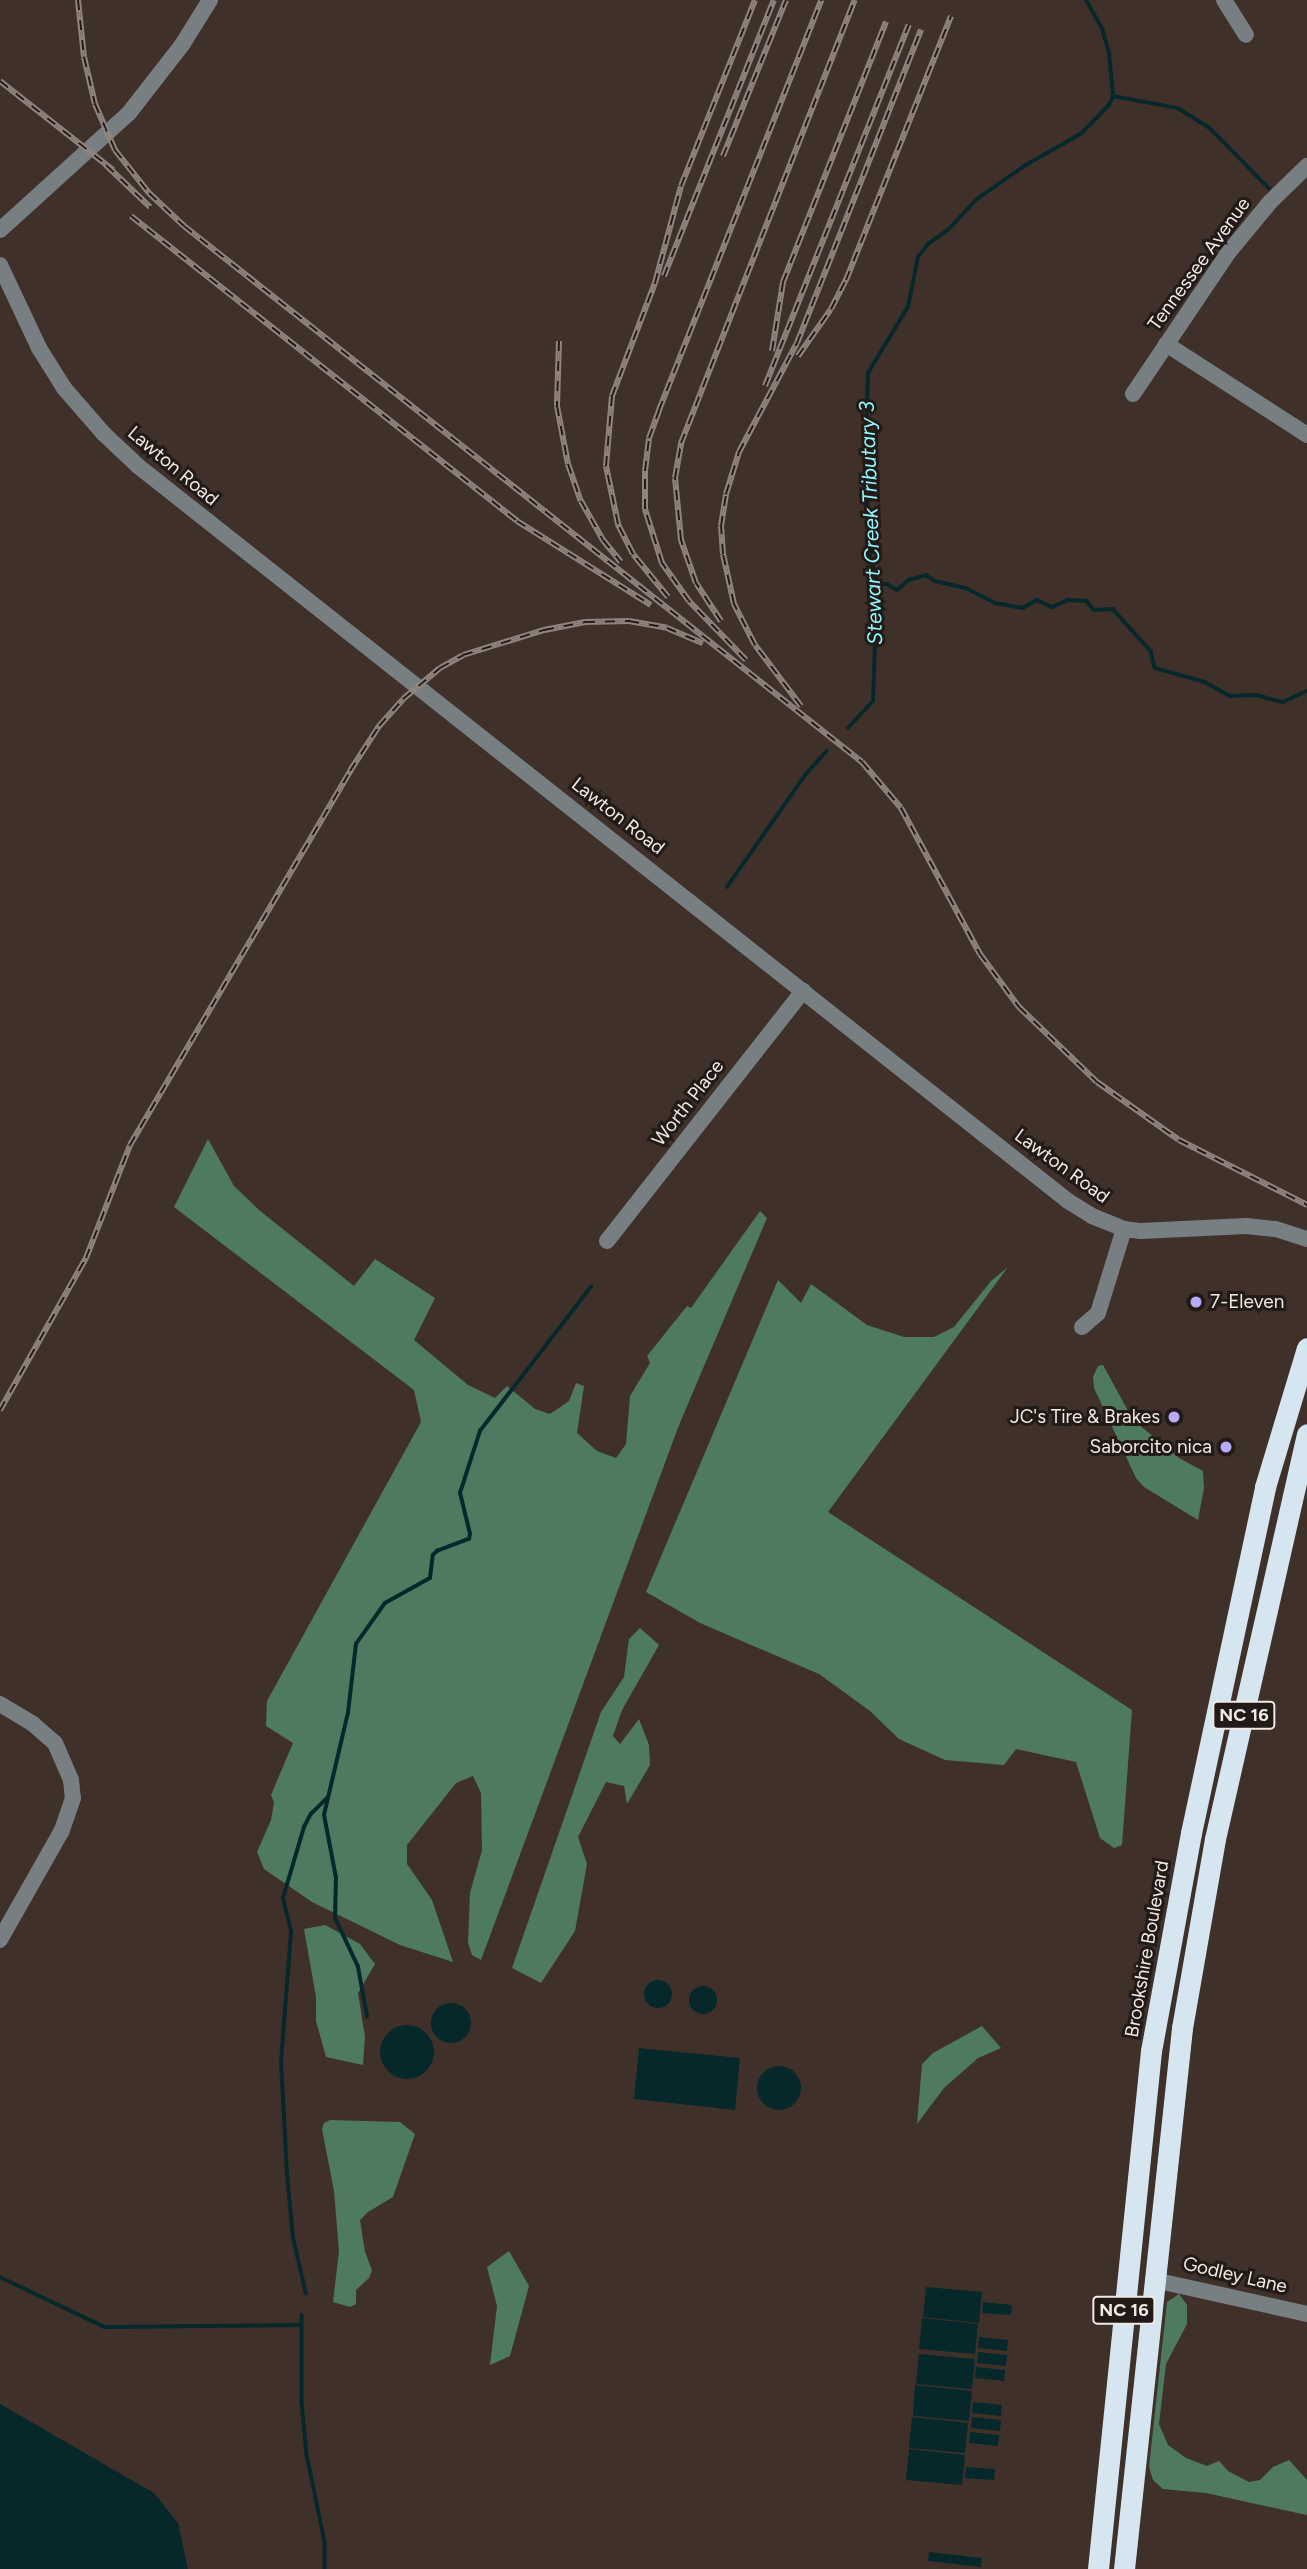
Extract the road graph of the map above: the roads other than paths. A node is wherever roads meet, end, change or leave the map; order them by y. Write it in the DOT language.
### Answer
graph roads {
  1 [pos="210,0"];
  2 [pos="1224,0"];
  3 [pos="1246,35"];
  4 [pos="1307,166"];
  5 [pos="0,230"];
  6 [pos="0,265"];
  7 [pos="1166,344"];
  8 [pos="1133,394"];
  9 [pos="1307,435"];
  10 [pos="803,991"];
  11 [pos="1124,1229"];
  12 [pos="1307,1239"];
  13 [pos="607,1241"];
  14 [pos="1082,1327"];
  15 [pos="1307,1348"];
  16 [pos="1307,1434"];
  17 [pos="0,1704"];
  18 [pos="0,1940"];
  19 [pos="1151,2051"];
  20 [pos="1178,2056"];
  21 [pos="1154,2280"];
  22 [pos="1307,2314"];
  23 [pos="1098,2569"];
  24 [pos="1124,2569"];
  1 -- 5 [label="street"];
  2 -- 3 [label="street"];
  4 -- 7 [label="street, Tennessee Avenue"];
  6 -- 10 [label="street, Lawton Road"];
  7 -- 8 [label="street, Tennessee Avenue"];
  7 -- 9 [label="street"];
  10 -- 11 [label="street, Lawton Road"];
  10 -- 13 [label="street, Worth Place"];
  11 -- 12 [label="street, Lawton Road"];
  11 -- 14 [label="street"];
  15 -- 19 [label="highway, Brookshire Boulevard / NC 16"];
  16 -- 20 [label="highway, NC 16"];
  17 -- 18 [label="street"];
  19 -- 20 [label="highway"];
  19 -- 23 [label="highway, Brookshire Boulevard / NC 16"];
  20 -- 21 [label="highway, NC 16"];
  21 -- 22 [label="street, Godley Lane"];
  21 -- 24 [label="highway, NC 16"];
}
